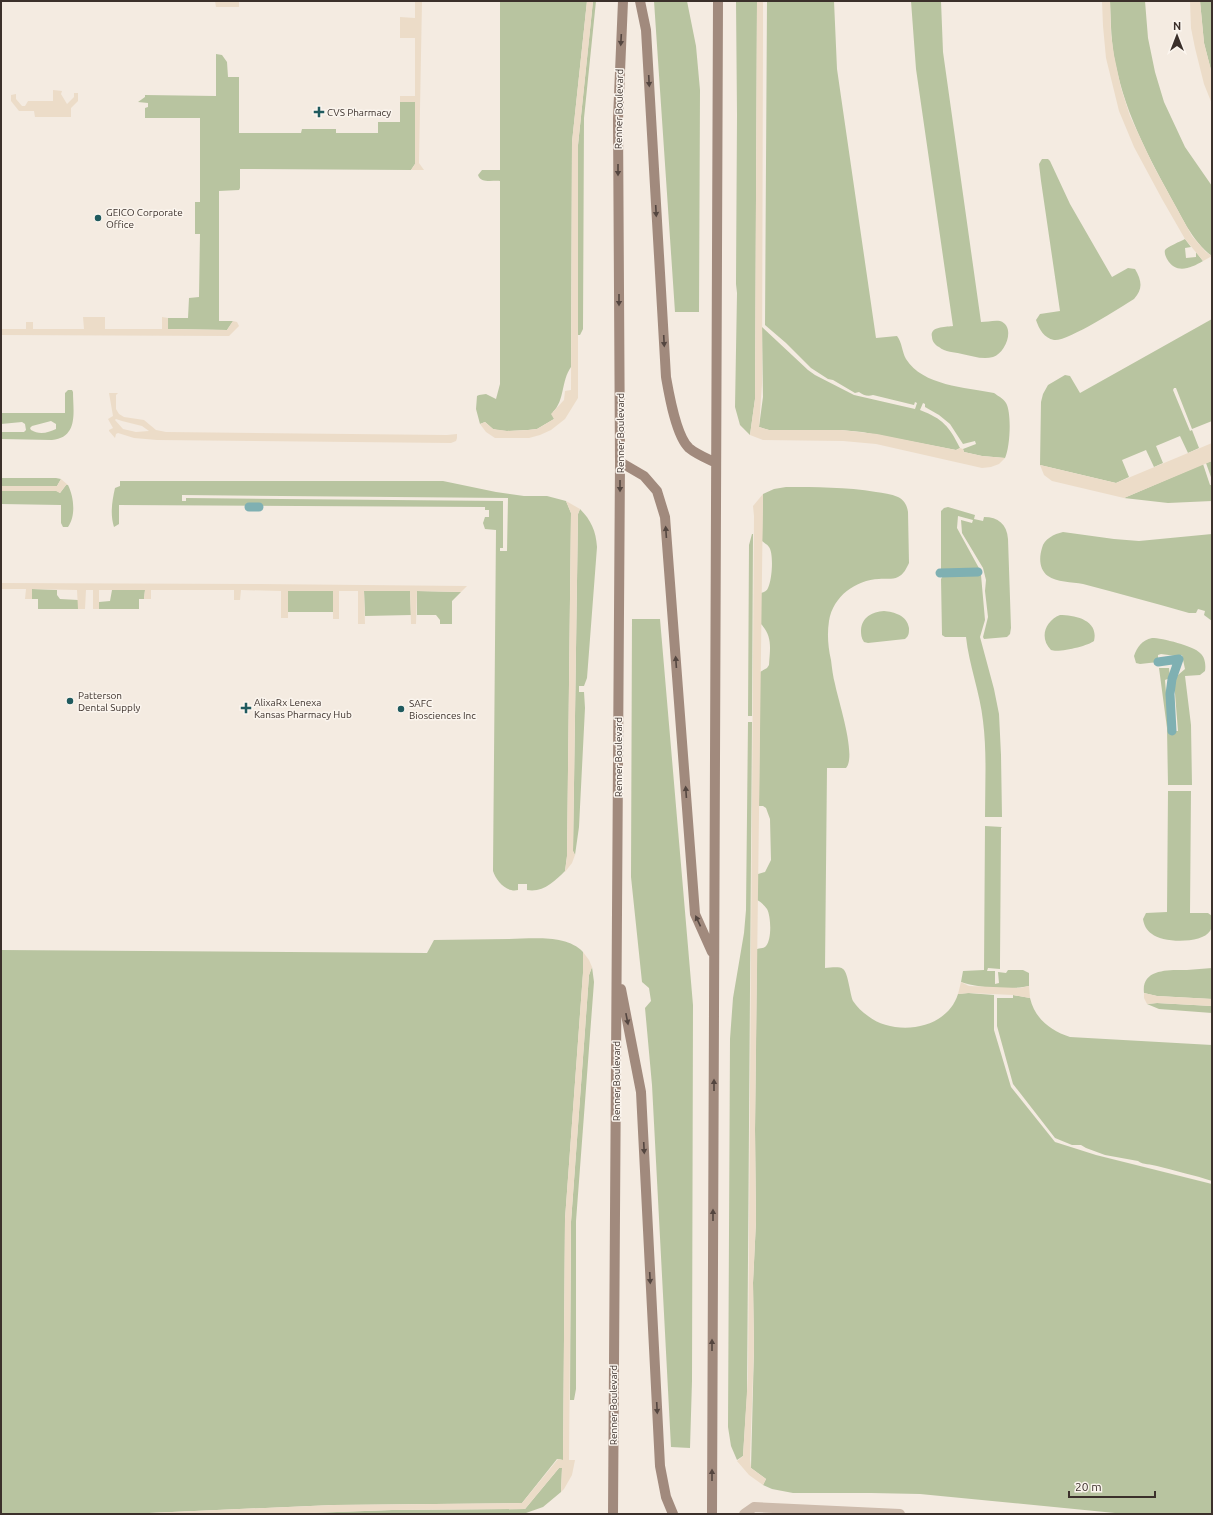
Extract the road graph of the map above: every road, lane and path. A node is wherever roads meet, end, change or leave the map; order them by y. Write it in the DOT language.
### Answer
graph roads {
  1 [pos="623,1"];
  2 [pos="640,1"];
  3 [pos="718,1"];
  4 [pos="620,462"];
  5 [pos="716,463"];
  6 [pos="714,956"];
  7 [pos="616,968"];
  8 [pos="613,1514"];
  9 [pos="672,1514"];
  10 [pos="712,1514"];
  11 [pos="744,1514"];
  12 [pos="900,1514"];
  1 -- 4 [label="main road, Renner Boulevard, one-way"];
  2 -- 5 [label="main road, one-way"];
  3 -- 5 [label="main road"];
  6 -- 4 [label="main road, one-way"];
  4 -- 7 [label="main road, Renner Boulevard, one-way"];
  5 -- 6 [label="main road"];
  10 -- 6 [label="main road, one-way"];
  7 -- 8 [label="main road, Renner Boulevard"];
  7 -- 9 [label="main road, one-way"];
  11 -- 12 [label="street"];
}
